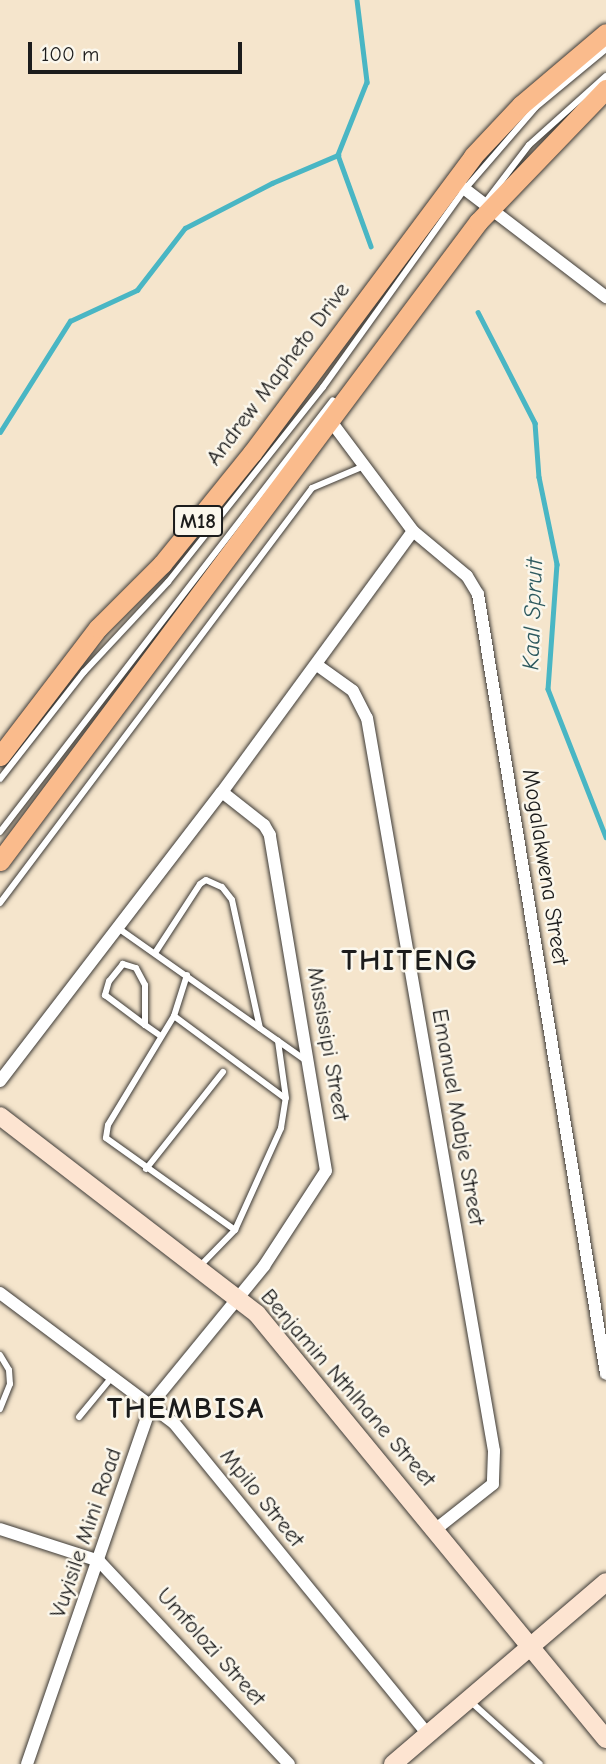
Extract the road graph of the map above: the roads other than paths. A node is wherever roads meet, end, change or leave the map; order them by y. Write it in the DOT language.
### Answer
graph roads {
  1 [pos="606,33"];
  2 [pos="606,49"];
  3 [pos="606,76"];
  4 [pos="606,89"];
  5 [pos="459,185"];
  6 [pos="487,205"];
  7 [pos="389,280"];
  8 [pos="605,293"];
  9 [pos="415,301"];
  10 [pos="330,420"];
  11 [pos="364,466"];
  12 [pos="413,531"];
  13 [pos="317,665"];
  14 [pos="0,756"];
  15 [pos="0,779"];
  16 [pos="222,792"];
  17 [pos="0,832"];
  18 [pos="0,861"];
  19 [pos="0,903"];
  20 [pos="118,928"];
  21 [pos="155,953"];
  22 [pos="187,975"];
  23 [pos="174,1016"];
  24 [pos="145,1025"];
  25 [pos="260,1028"];
  26 [pos="161,1036"];
  27 [pos="278,1041"];
  28 [pos="310,1063"];
  29 [pos="223,1072"];
  30 [pos="0,1081"];
  31 [pos="285,1098"];
  32 [pos="0,1116"];
  33 [pos="146,1169"];
  34 [pos="235,1230"];
  35 [pos="199,1267"];
  36 [pos="0,1293"];
  37 [pos="237,1297"];
  38 [pos="0,1355"];
  39 [pos="606,1374"];
  40 [pos="114,1376"];
  41 [pos="152,1403"];
  42 [pos="0,1409"];
  43 [pos="79,1417"];
  44 [pos="0,1529"];
  45 [pos="436,1529"];
  46 [pos="99,1561"];
  47 [pos="606,1582"];
  48 [pos="530,1646"];
  49 [pos="468,1699"];
  50 [pos="428,1734"];
  51 [pos="606,1739"];
  52 [pos="405,1760"];
  53 [pos="27,1764"];
  54 [pos="289,1764"];
  55 [pos="540,1764"];
  1 -- 5 [label="main road, Andrew Mapheto Drive / M18"];
  2 -- 5 [label="lane"];
  3 -- 6 [label="lane"];
  4 -- 6 [label="main road, M18"];
  5 -- 6 [label="street"];
  5 -- 7 [label="main road, Andrew Mapheto Drive / M18"];
  6 -- 8 [label="street"];
  6 -- 9 [label="main road, M18"];
  7 -- 14 [label="main road, Andrew Mapheto Drive / M18"];
  7 -- 15 [label="lane"];
  9 -- 10 [label="main road, M18"];
  9 -- 17 [label="lane"];
  10 -- 11 [label="street, Mogalakwena Street"];
  10 -- 18 [label="main road, M18"];
  11 -- 12 [label="street, Mogalakwena Street"];
  11 -- 19 [label="lane"];
  12 -- 13 [label="street"];
  12 -- 39 [label="street, Mogalakwena Street"];
  13 -- 16 [label="street"];
  13 -- 45 [label="street, Emanuel Mabje Street"];
  16 -- 20 [label="street"];
  16 -- 28 [label="street, Mississipi Street"];
  20 -- 21 [label="lane"];
  20 -- 30 [label="street"];
  21 -- 22 [label="lane"];
  21 -- 25 [label="lane"];
  22 -- 23 [label="lane"];
  22 -- 25 [label="lane"];
  23 -- 26 [label="lane"];
  23 -- 31 [label="lane"];
  24 -- 24 [label="lane"];
  24 -- 26 [label="lane"];
  25 -- 27 [label="lane"];
  26 -- 33 [label="lane"];
  27 -- 28 [label="lane"];
  27 -- 31 [label="lane"];
  28 -- 37 [label="street, Mississipi Street"];
  29 -- 33 [label="lane"];
  31 -- 34 [label="lane"];
  32 -- 35 [label="street, Benjamin Nthlhane Street"];
  33 -- 34 [label="lane"];
  34 -- 35 [label="lane"];
  35 -- 37 [label="street, Benjamin Nthlhane Street"];
  36 -- 40 [label="street, Mpilo Street"];
  37 -- 41 [label="street, Vuyisile Mini Road"];
  37 -- 45 [label="street, Benjamin Nthlhane Street"];
  38 -- 42 [label="lane"];
  40 -- 41 [label="street, Mpilo Street"];
  40 -- 43 [label="lane"];
  41 -- 46 [label="street, Vuyisile Mini Road"];
  41 -- 50 [label="street, Mpilo Street"];
  44 -- 46 [label="street"];
  45 -- 48 [label="street, Benjamin Nthlhane Street"];
  46 -- 53 [label="street, Vuyisile Mini Road"];
  46 -- 54 [label="street, Umfolozi Street"];
  47 -- 48 [label="street"];
  48 -- 49 [label="street"];
  48 -- 51 [label="street, Benjamin Nthlhane Street"];
  49 -- 50 [label="street"];
  49 -- 55 [label="lane"];
  50 -- 52 [label="street"];
}
